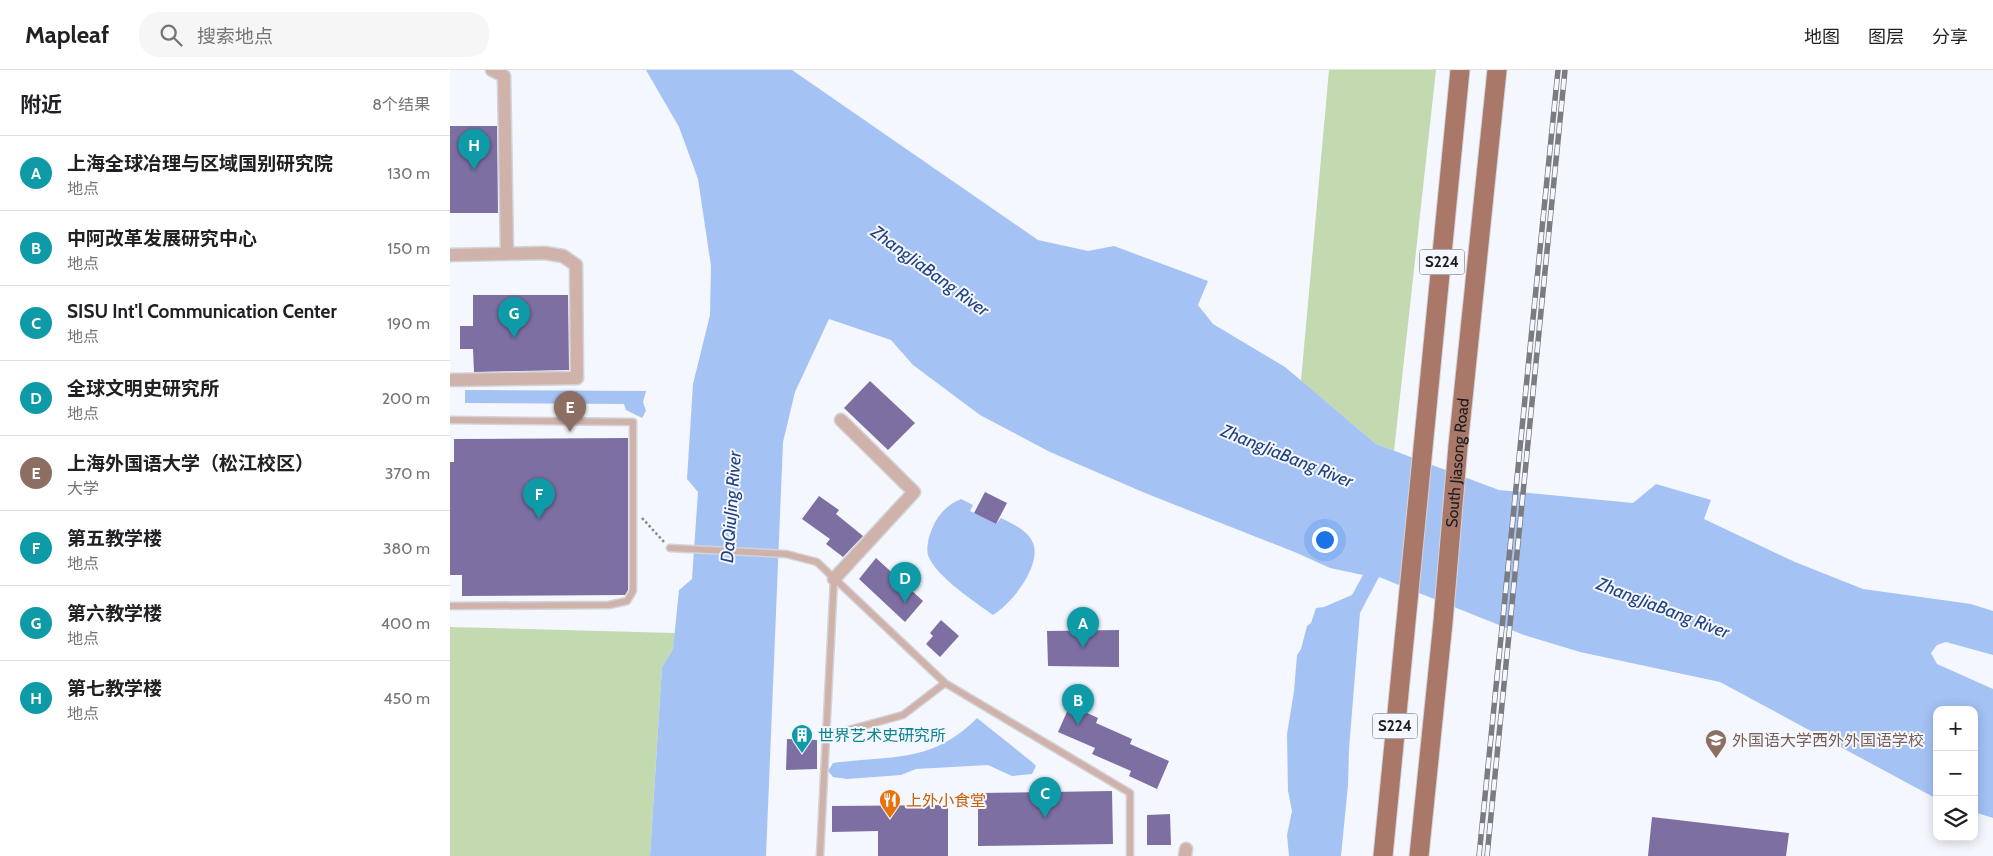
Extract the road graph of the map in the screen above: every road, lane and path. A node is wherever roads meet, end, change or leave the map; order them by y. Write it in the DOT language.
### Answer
graph roads {
  1 [pos="492,70"];
  2 [pos="1460,70"];
  3 [pos="1497,70"];
  4 [pos="507,254"];
  5 [pos="450,255"];
  6 [pos="450,380"];
  7 [pos="450,420"];
  8 [pos="840,420"];
  9 [pos="633,508"];
  10 [pos="670,548"];
  11 [pos="834,579"];
  12 [pos="450,606"];
  13 [pos="945,684"];
  14 [pos="826,736"];
  15 [pos="820,856"];
  16 [pos="1130,856"];
  17 [pos="1383,856"];
  18 [pos="1419,856"];
  1 -- 4 [label="street"];
  2 -- 17 [label="main road, S224"];
  3 -- 18 [label="main road, South Jiasong Road / S224"];
  4 -- 5 [label="street"];
  4 -- 6 [label="street"];
  7 -- 9 [label="lane"];
  8 -- 11 [label="street"];
  9 -- 10 [label="path"];
  9 -- 12 [label="lane"];
  10 -- 11 [label="lane"];
  11 -- 13 [label="lane"];
  11 -- 14 [label="lane"];
  13 -- 14 [label="lane"];
  13 -- 16 [label="lane"];
  14 -- 15 [label="lane"];
}
